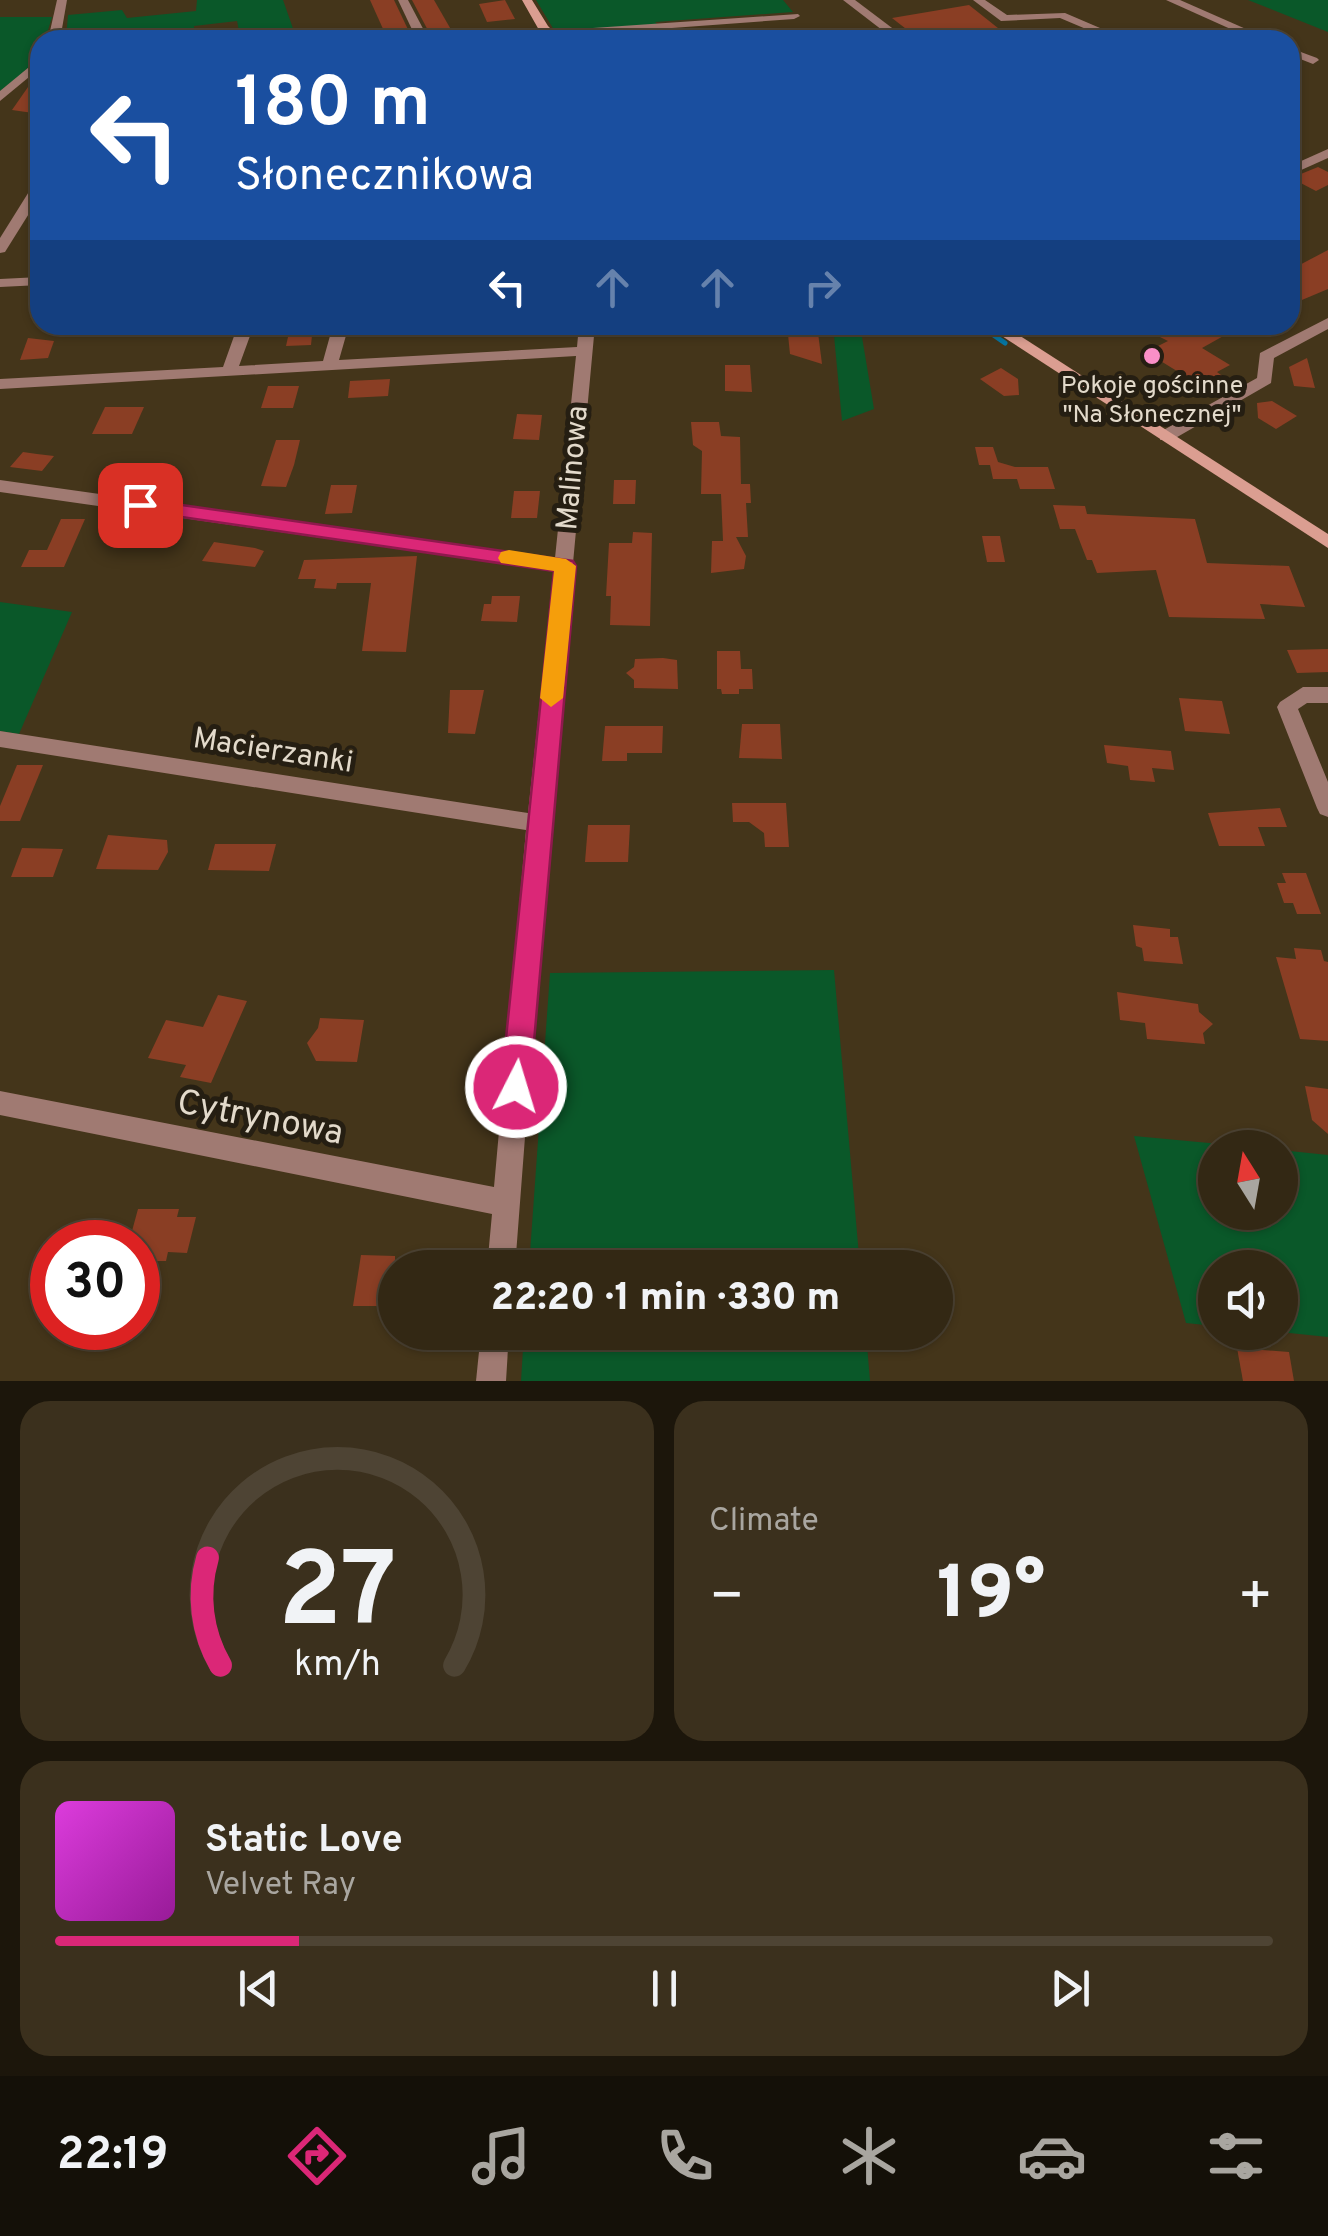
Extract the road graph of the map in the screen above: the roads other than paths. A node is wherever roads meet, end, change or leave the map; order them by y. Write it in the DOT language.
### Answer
graph roads {
  1 [pos="62,0"];
  2 [pos="403,0"];
  3 [pos="527,0"];
  4 [pos="848,0"];
  5 [pos="978,0"];
  6 [pos="1172,0"];
  7 [pos="794,16"];
  8 [pos="56,30"];
  9 [pos="419,30"];
  10 [pos="547,30"];
  11 [pos="633,30"];
  12 [pos="888,30"];
  13 [pos="1097,30"];
  14 [pos="1242,30"];
  15 [pos="1300,54"];
  16 [pos="1313,60"];
  17 [pos="30,71"];
  18 [pos="0,97"];
  19 [pos="1328,153"];
  20 [pos="1300,166"];
  21 [pos="30,201"];
  22 [pos="0,248"];
  23 [pos="30,280"];
  24 [pos="0,282"];
  25 [pos="1328,323"];
  26 [pos="242,335"];
  27 [pos="338,335"];
  28 [pos="587,335"];
  29 [pos="1008,335"];
  30 [pos="585,351"];
  31 [pos="330,365"];
  32 [pos="230,370"];
  33 [pos="0,384"];
  34 [pos="1166,436"];
  35 [pos="0,486"];
  36 [pos="1328,542"];
  37 [pos="566,566"];
  38 [pos="1328,695"];
  39 [pos="0,739"];
  40 [pos="1328,808"];
  41 [pos="538,823"];
  42 [pos="0,1102"];
  43 [pos="506,1201"];
  44 [pos="502,1250"];
  45 [pos="495,1350"];
  46 [pos="492,1381"];
  1 -- 8 [label="street"];
  2 -- 9 [label="street"];
  3 -- 10 [label="street"];
  4 -- 12 [label="street"];
  5 -- 13 [label="street"];
  6 -- 14 [label="street"];
  7 -- 11 [label="street"];
  15 -- 16 [label="street"];
  17 -- 18 [label="street"];
  19 -- 20 [label="street"];
  21 -- 22 [label="street"];
  23 -- 24 [label="street"];
  25 -- 34 [label="street"];
  26 -- 32 [label="street"];
  27 -- 31 [label="street"];
  28 -- 30 [label="street, Malinowa"];
  29 -- 34 [label="street"];
  30 -- 31 [label="street"];
  30 -- 37 [label="street, Malinowa"];
  31 -- 32 [label="street"];
  32 -- 33 [label="street"];
  34 -- 36 [label="street"];
  35 -- 37 [label="street"];
  37 -- 41 [label="street, Malinowa"];
  38 -- 40 [label="street"];
  39 -- 41 [label="street, Macierzanki"];
  41 -- 43 [label="street, Malinowa"];
  42 -- 43 [label="street, Cytrynowa"];
  43 -- 44 [label="street, Malinowa"];
  45 -- 46 [label="street"];
}
